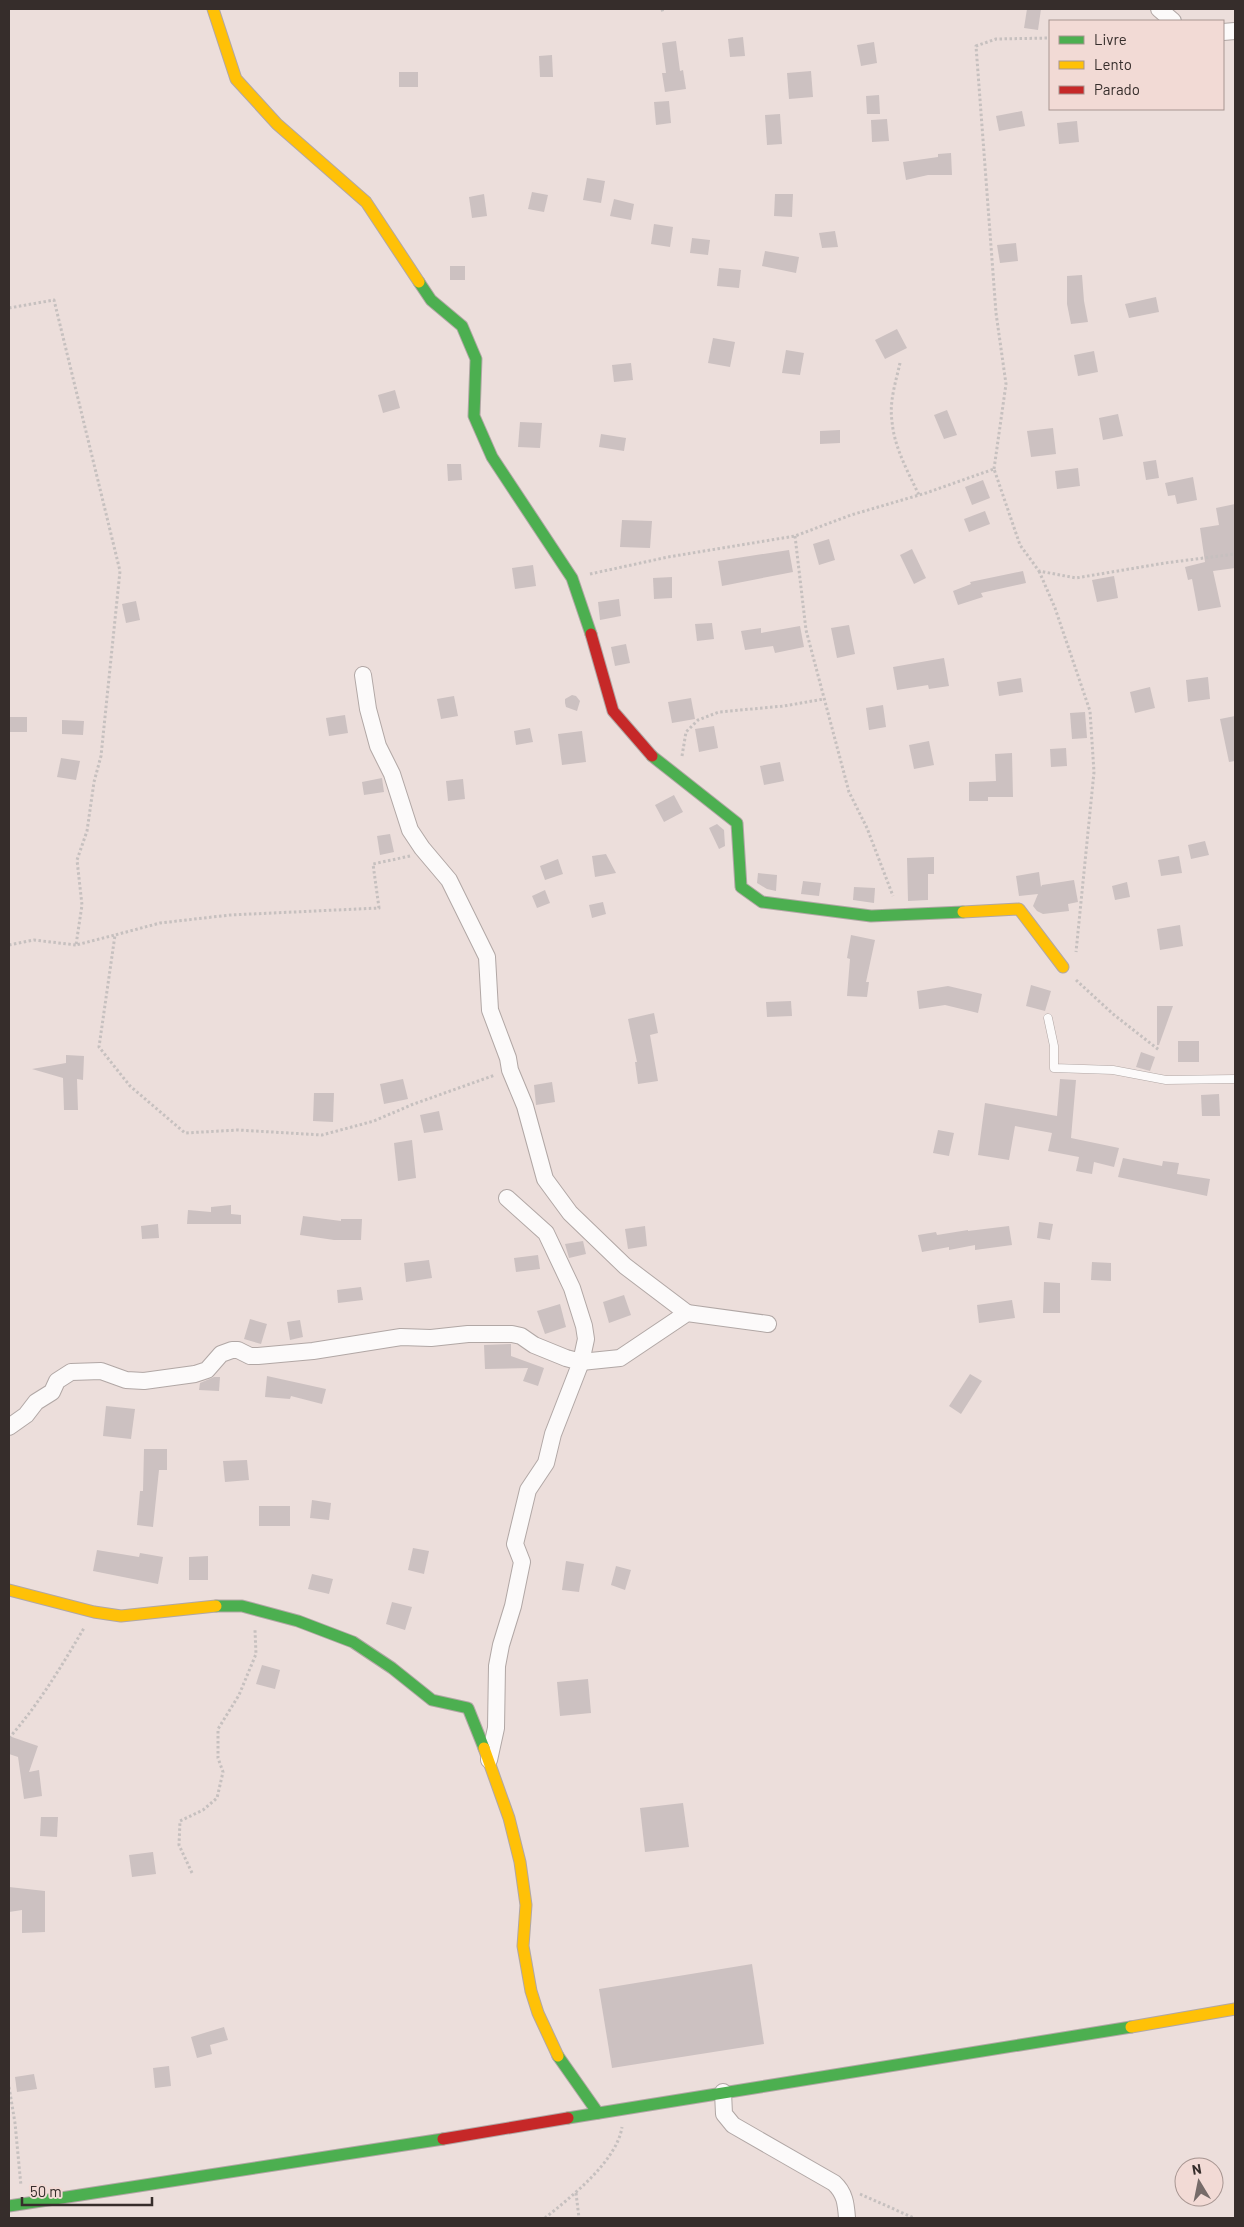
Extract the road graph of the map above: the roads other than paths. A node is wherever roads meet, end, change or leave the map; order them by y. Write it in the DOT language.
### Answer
graph roads {
  1 [pos="213,9"];
  2 [pos="1159,9"];
  3 [pos="1172,20"];
  4 [pos="363,675"];
  5 [pos="1063,967"];
  6 [pos="1048,1018"];
  7 [pos="1235,1079"];
  8 [pos="507,1198"];
  9 [pos="686,1313"];
  10 [pos="768,1324"];
  11 [pos="580,1362"];
  12 [pos="9,1427"];
  13 [pos="9,1590"];
  14 [pos="468,1708"];
  15 [pos="496,1728"];
  16 [pos="489,1760"];
  17 [pos="1235,2009"];
  18 [pos="723,2092"];
  19 [pos="598,2113"];
  20 [pos="9,2206"];
  21 [pos="847,2218"];
  1 -- 5 [label="street"];
  2 -- 3 [label="street"];
  4 -- 9 [label="street"];
  6 -- 7 [label="lane"];
  8 -- 11 [label="street"];
  9 -- 10 [label="street"];
  9 -- 11 [label="street"];
  11 -- 12 [label="street"];
  11 -- 15 [label="street"];
  13 -- 14 [label="street"];
  14 -- 15 [label="street"];
  14 -- 16 [label="street"];
  15 -- 16 [label="street"];
  16 -- 19 [label="street"];
  17 -- 18 [label="street"];
  18 -- 19 [label="street"];
  18 -- 21 [label="street"];
  19 -- 20 [label="street"];
}
